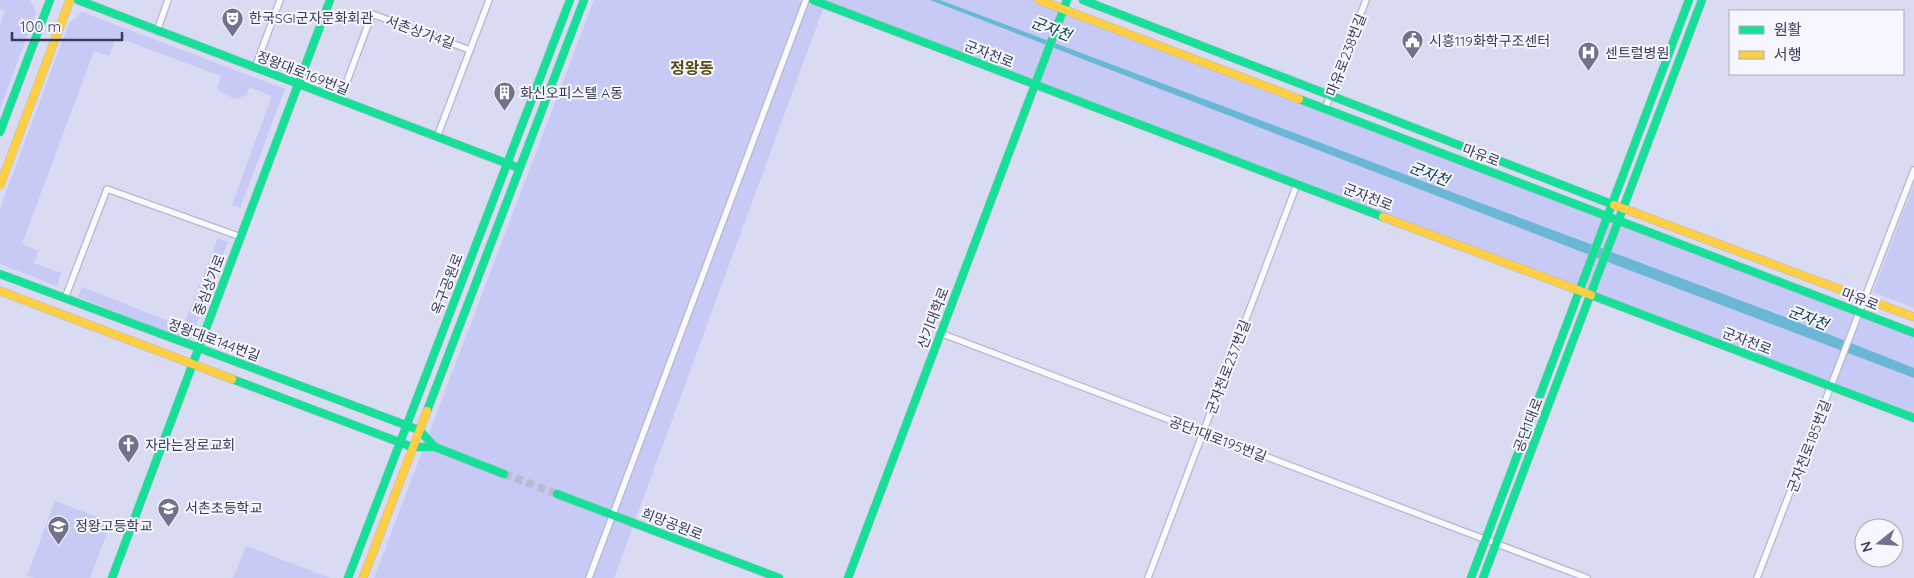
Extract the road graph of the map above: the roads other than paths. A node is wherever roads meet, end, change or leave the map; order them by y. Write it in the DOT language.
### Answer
graph roads {
  1 [pos="50,0"];
  2 [pos="70,0"];
  3 [pos="78,0"];
  4 [pos="168,0"];
  5 [pos="280,0"];
  6 [pos="330,0"];
  7 [pos="489,0"];
  8 [pos="570,0"];
  9 [pos="584,0"];
  10 [pos="806,0"];
  11 [pos="813,0"];
  12 [pos="1039,0"];
  13 [pos="1067,0"];
  14 [pos="1083,0"];
  15 [pos="1366,0"];
  16 [pos="1689,0"];
  17 [pos="1702,0"];
  18 [pos="1063,9"];
  19 [pos="157,31"];
  20 [pos="470,50"];
  21 [pos="255,68"];
  22 [pos="298,84"];
  23 [pos="1035,84"];
  24 [pos="1330,96"];
  25 [pos="340,100"];
  26 [pos="1325,109"];
  27 [pos="0,132"];
  28 [pos="438,137"];
  29 [pos="507,163"];
  30 [pos="519,168"];
  31 [pos="1914,170"];
  32 [pos="1297,184"];
  33 [pos="0,185"];
  34 [pos="1612,205"];
  35 [pos="1623,210"];
  36 [pos="1607,217"];
  37 [pos="1619,222"];
  38 [pos="241,237"];
  39 [pos="0,274"];
  40 [pos="0,291"];
  41 [pos="1579,291"];
  42 [pos="1590,295"];
  43 [pos="65,298"];
  44 [pos="1865,299"];
  45 [pos="1860,313"];
  46 [pos="1914,317"];
  47 [pos="940,333"];
  48 [pos="1914,333"];
  49 [pos="199,348"];
  50 [pos="193,364"];
  51 [pos="1832,387"];
  52 [pos="1914,418"];
  53 [pos="406,425"];
  54 [pos="419,430"];
  55 [pos="1203,433"];
  56 [pos="399,442"];
  57 [pos="412,447"];
  58 [pos="435,447"];
  59 [pos="504,474"];
  60 [pos="557,494"];
  61 [pos="612,515"];
  62 [pos="1485,540"];
  63 [pos="1496,544"];
  64 [pos="112,578"];
  65 [pos="348,578"];
  66 [pos="363,578"];
  67 [pos="589,578"];
  68 [pos="779,578"];
  69 [pos="848,578"];
  70 [pos="1148,578"];
  71 [pos="1471,578"];
  72 [pos="1483,578"];
  73 [pos="1587,578"];
  74 [pos="1757,578"];
  1 -- 27 [label="street"];
  2 -- 33 [label="street"];
  3 -- 19 [label="street, 정왕대로169번길"];
  4 -- 19 [label="street"];
  5 -- 21 [label="street"];
  6 -- 22 [label="street, 중심상가로"];
  7 -- 20 [label="street, 서촌상가4길"];
  8 -- 29 [label="street, 옥구공원로"];
  9 -- 30 [label="street, 옥구공원로"];
  10 -- 61 [label="street"];
  11 -- 23 [label="street, 군자천로"];
  12 -- 18 [label="street, 마유로"];
  13 -- 18 [label="street"];
  14 -- 24 [label="street, 마유로"];
  15 -- 24 [label="street, 마유로238번길"];
  16 -- 34 [label="street"];
  17 -- 35 [label="street"];
  18 -- 23 [label="street, 산기대학로"];
  18 -- 26 [label="street, 마유로"];
  19 -- 21 [label="street, 정왕대로169번길"];
  20 -- 25 [label="street, 서촌상가4길"];
  20 -- 28 [label="street, 서촌상가4길"];
  21 -- 22 [label="street, 정왕대로169번길"];
  22 -- 25 [label="street, 정왕대로169번길"];
  22 -- 38 [label="street, 중심상가로"];
  23 -- 32 [label="street, 군자천로"];
  23 -- 47 [label="street, 산기대학로"];
  24 -- 26 [label="street, 마유로238번길"];
  24 -- 34 [label="street, 마유로"];
  25 -- 28 [label="street, 정왕대로169번길"];
  26 -- 36 [label="street, 마유로"];
  28 -- 29 [label="street, 정왕대로169번길"];
  29 -- 30 [label="street, 정왕대로169번길"];
  29 -- 53 [label="street, 옥구공원로"];
  30 -- 54 [label="street, 옥구공원로"];
  31 -- 44 [label="street, 군자천로185번길"];
  32 -- 41 [label="street, 군자천로"];
  32 -- 55 [label="street, 군자천로237번길"];
  34 -- 35 [label="street, 마유로"];
  34 -- 36 [label="street"];
  35 -- 37 [label="street"];
  35 -- 44 [label="street, 마유로"];
  36 -- 37 [label="street, 마유로"];
  36 -- 41 [label="street"];
  37 -- 42 [label="street, 공단1대로"];
  37 -- 45 [label="street, 마유로"];
  38 -- 43 [label="street"];
  38 -- 49 [label="street, 중심상가로"];
  39 -- 43 [label="street, 정왕대로144번길"];
  40 -- 50 [label="street"];
  41 -- 42 [label="street, 군자천로"];
  41 -- 62 [label="street"];
  42 -- 51 [label="street, 군자천로"];
  42 -- 63 [label="street, 공단1대로"];
  43 -- 49 [label="street, 정왕대로144번길"];
  44 -- 45 [label="street, 군자천로185번길"];
  44 -- 46 [label="street, 마유로"];
  45 -- 48 [label="street, 마유로"];
  45 -- 51 [label="street, 군자천로185번길"];
  47 -- 55 [label="street, 공단1대로195번길"];
  47 -- 69 [label="street, 산기대학로"];
  49 -- 50 [label="street, 중심상가로"];
  49 -- 53 [label="street, 정왕대로144번길"];
  50 -- 56 [label="street"];
  50 -- 64 [label="street, 중심상가로"];
  51 -- 52 [label="street, 군자천로"];
  51 -- 74 [label="street, 군자천로185번길"];
  53 -- 54 [label="street, 정왕대로144번길"];
  53 -- 56 [label="street, 옥구공원로"];
  54 -- 57 [label="street, 옥구공원로"];
  54 -- 58 [label="street"];
  55 -- 62 [label="street, 공단1대로195번길"];
  55 -- 70 [label="street, 군자천로237번길"];
  56 -- 57 [label="street"];
  56 -- 65 [label="street, 옥구공원로"];
  57 -- 58 [label="street"];
  57 -- 66 [label="street, 옥구공원로"];
  58 -- 59 [label="street"];
  60 -- 61 [label="street, 희망공원로"];
  61 -- 67 [label="street"];
  61 -- 68 [label="street, 희망공원로"];
  62 -- 63 [label="street, 공단1대로195번길"];
  62 -- 71 [label="street"];
  63 -- 72 [label="street, 공단1대로"];
  63 -- 73 [label="street, 공단1대로195번길"];
}
